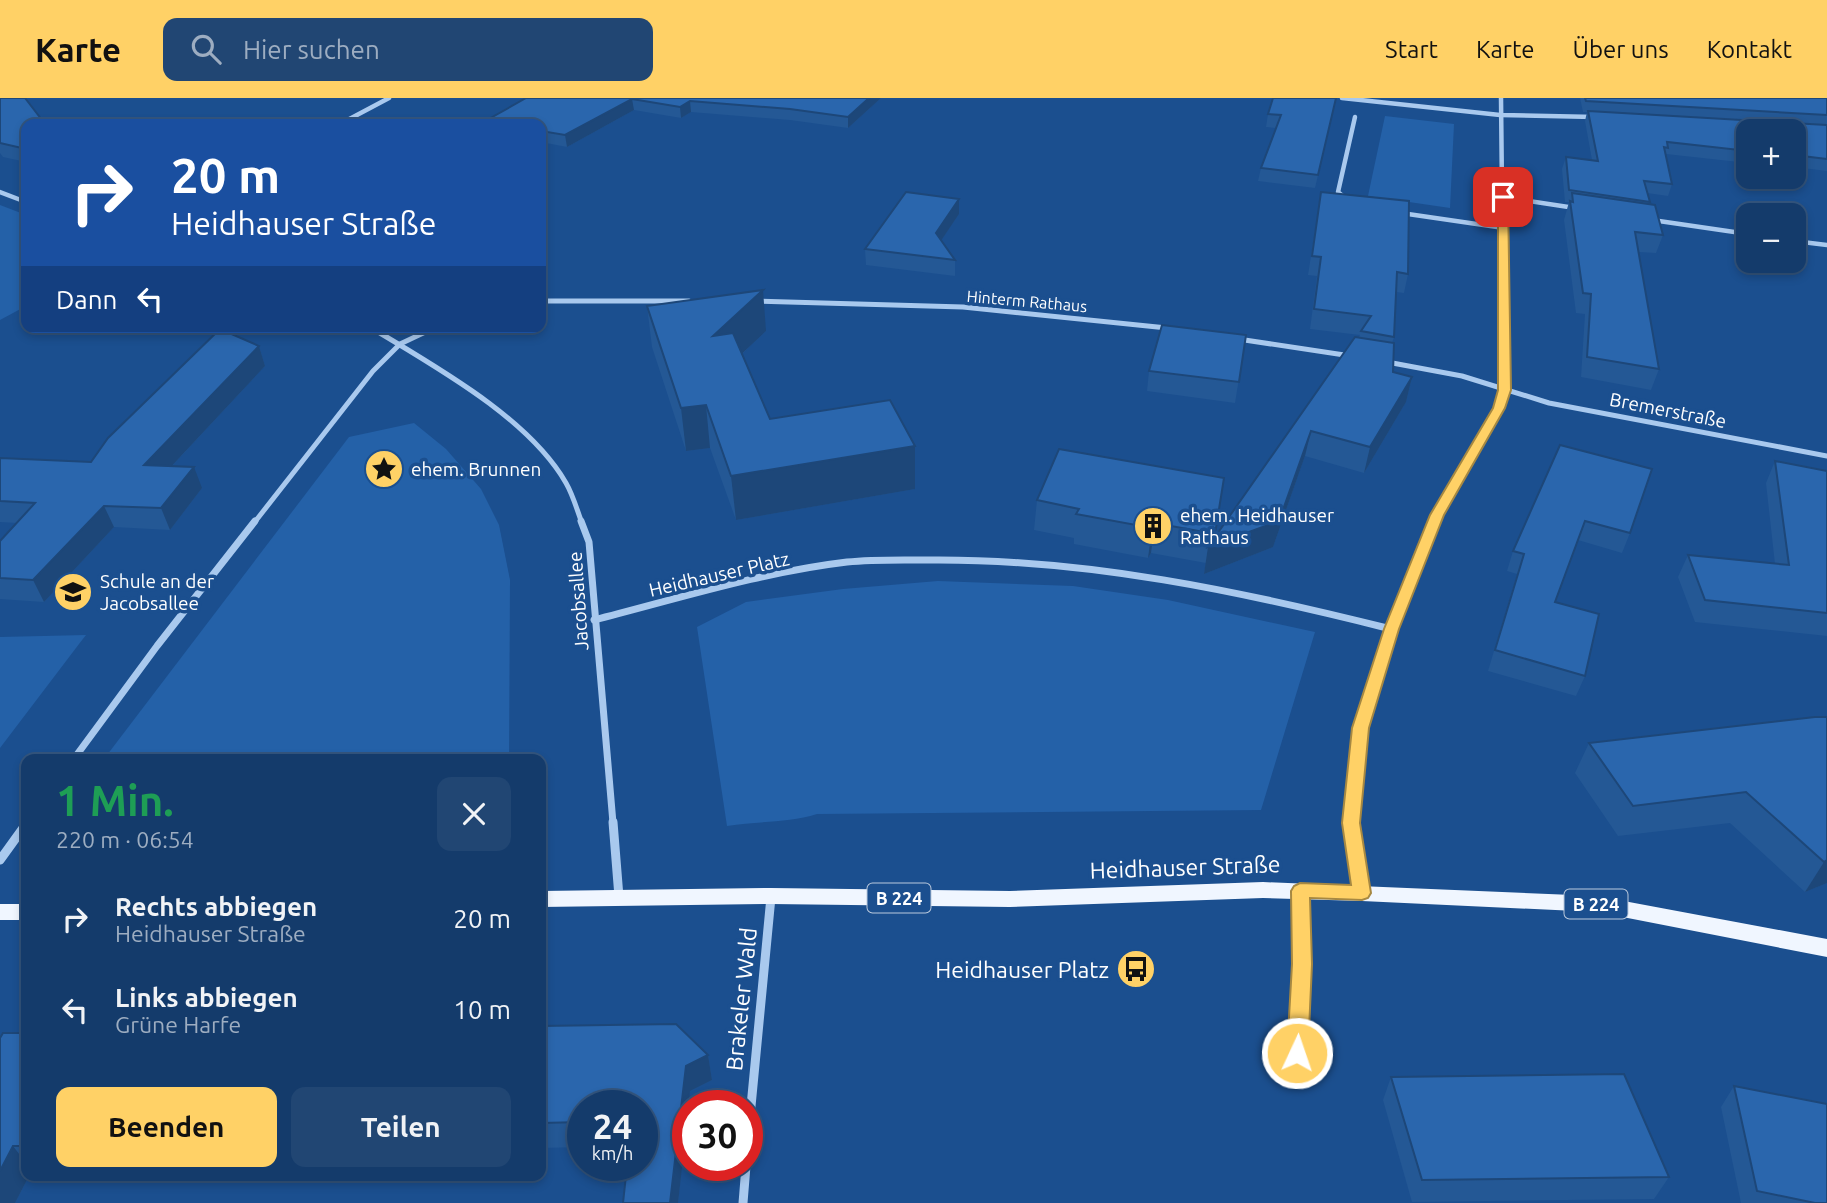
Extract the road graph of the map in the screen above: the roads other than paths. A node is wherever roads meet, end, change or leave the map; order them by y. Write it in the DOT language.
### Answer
graph roads {
  1 [pos="389,98"];
  2 [pos="1342,98"];
  3 [pos="1501,98"];
  4 [pos="1500,115"];
  5 [pos="1355,117"];
  6 [pos="1601,117"];
  7 [pos="349,119"];
  8 [pos="0,192"];
  9 [pos="1503,197"];
  10 [pos="21,200"];
  11 [pos="1348,201"];
  12 [pos="1585,209"];
  13 [pos="1391,211"];
  14 [pos="1639,218"];
  15 [pos="1504,228"];
  16 [pos="1736,232"];
  17 [pos="1806,242"];
  18 [pos="1827,245"];
  19 [pos="546,301"];
  20 [pos="752,301"];
  21 [pos="704,302"];
  22 [pos="1176,330"];
  23 [pos="380,333"];
  24 [pos="424,333"];
  25 [pos="1228,337"];
  26 [pos="400,345"];
  27 [pos="1356,357"];
  28 [pos="1382,362"];
  29 [pos="1504,390"];
  30 [pos="1827,456"];
  31 [pos="594,620"];
  32 [pos="1391,629"];
  33 [pos="78,754"];
  34 [pos="21,831"];
  35 [pos="0,860"];
  36 [pos="1300,891"];
  37 [pos="1362,893"];
  38 [pos="771,896"];
  39 [pos="620,897"];
  40 [pos="546,899"];
  41 [pos="0,912"];
  42 [pos="21,912"];
  43 [pos="1827,948"];
  44 [pos="1297,1074"];
  45 [pos="753,1090"];
  46 [pos="745,1181"];
  47 [pos="743,1203"];
  1 -- 7 [label="street"];
  2 -- 4 [label="street"];
  3 -- 4 [label="street"];
  4 -- 6 [label="street"];
  4 -- 9 [label="street"];
  5 -- 11 [label="street"];
  8 -- 10 [label="street"];
  9 -- 12 [label="street"];
  9 -- 15 [label="street"];
  13 -- 15 [label="street"];
  14 -- 16 [label="street"];
  15 -- 29 [label="street"];
  17 -- 18 [label="street"];
  19 -- 21 [label="street"];
  20 -- 22 [label="street, Hinterm Rathaus"];
  23 -- 26 [label="street, Jacobsallee"];
  24 -- 26 [label="street"];
  25 -- 27 [label="street"];
  26 -- 31 [label="street, Jacobsallee"];
  26 -- 33 [label="street"];
  28 -- 29 [label="street"];
  29 -- 30 [label="street, Bremerstraße"];
  29 -- 32 [label="street"];
  31 -- 32 [label="street, Heidhauser Platz"];
  31 -- 39 [label="street, Jacobsallee"];
  32 -- 37 [label="street"];
  34 -- 35 [label="street"];
  36 -- 37 [label="main road, Heidhauser Straße / B 224"];
  36 -- 38 [label="main road, Heidhauser Straße / B 224"];
  36 -- 44 [label="street"];
  37 -- 43 [label="main road, Heidhauser Straße / B 224"];
  38 -- 39 [label="main road, Heidhauser Straße / B 224"];
  38 -- 45 [label="street, Brakeler Wald"];
  39 -- 40 [label="main road, Heidhauser Straße / B 224"];
  41 -- 42 [label="main road"];
  46 -- 47 [label="street"];
}
